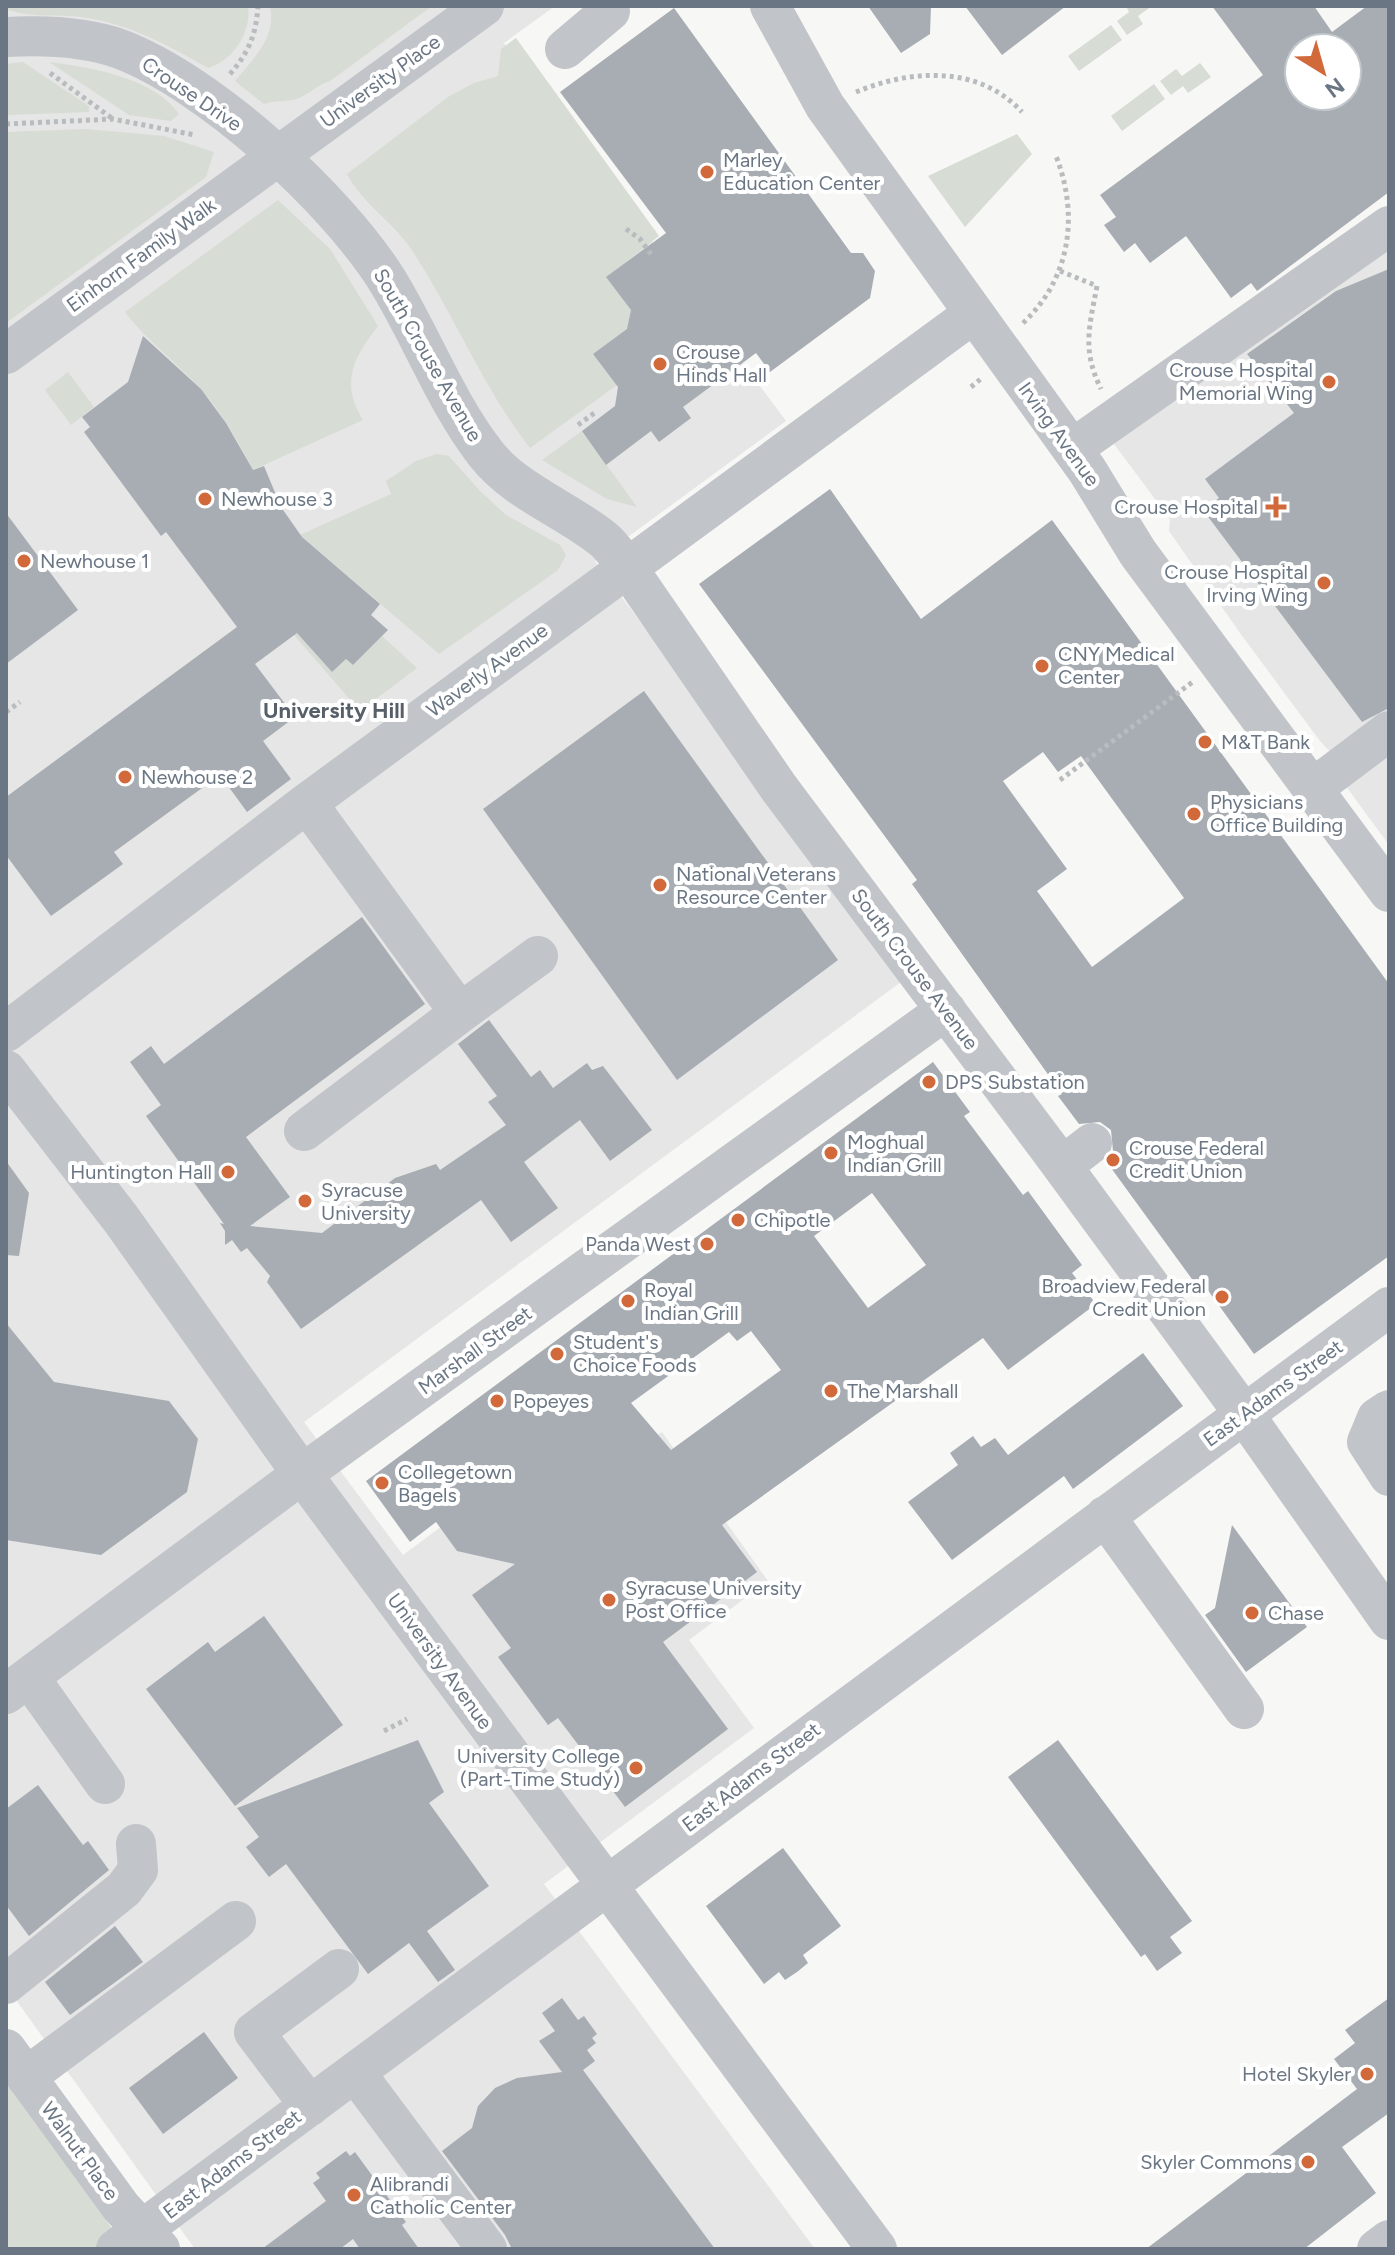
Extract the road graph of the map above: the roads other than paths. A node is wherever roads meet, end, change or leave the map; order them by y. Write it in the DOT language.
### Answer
graph roads {
  1 [pos="484,6"];
  2 [pos="607,6"];
  3 [pos="770,6"];
  4 [pos="6,37"];
  5 [pos="565,49"];
  6 [pos="276,156"];
  7 [pos="1389,226"];
  8 [pos="973,314"];
  9 [pos="6,354"];
  10 [pos="1072,449"];
  11 [pos="627,567"];
  12 [pos="1389,731"];
  13 [pos="1312,789"];
  14 [pos="307,803"];
  15 [pos="1389,892"];
  16 [pos="538,956"];
  17 [pos="946,1010"];
  18 [pos="460,1013"];
  19 [pos="6,1032"];
  20 [pos="6,1070"];
  21 [pos="304,1131"];
  22 [pos="1389,1307"];
  23 [pos="1389,1410"];
  24 [pos="1244,1414"];
  25 [pos="302,1474"];
  26 [pos="1389,1476"];
  27 [pos="1105,1516"];
  28 [pos="1389,1620"];
  29 [pos="18,1685"];
  30 [pos="1244,1709"];
  31 [pos="105,1784"];
  32 [pos="136,1844"];
  33 [pos="605,1885"];
  34 [pos="236,1921"];
  35 [pos="339,1969"];
  36 [pos="6,1984"];
  37 [pos="16,2063"];
  38 [pos="355,2072"];
  39 [pos="310,2106"];
  40 [pos="1389,2240"];
  41 [pos="139,2243"];
  42 [pos="487,2249"];
  43 [pos="877,2249"];
  44 [pos="1377,2249"];
  1 -- 6 [label="street, University Place"];
  2 -- 5 [label="street"];
  3 -- 8 [label="street, Irving Avenue"];
  4 -- 6 [label="street, Crouse Drive"];
  6 -- 9 [label="street, Einhorn Family Walk"];
  6 -- 11 [label="street, South Crouse Avenue"];
  7 -- 10 [label="street"];
  8 -- 10 [label="street, Irving Avenue"];
  8 -- 11 [label="street, Waverly Avenue"];
  10 -- 13 [label="street, Irving Avenue"];
  11 -- 14 [label="street, Waverly Avenue"];
  11 -- 17 [label="street, South Crouse Avenue"];
  12 -- 13 [label="street"];
  13 -- 15 [label="street, Irving Avenue"];
  14 -- 18 [label="street"];
  14 -- 19 [label="street, Waverly Avenue"];
  16 -- 18 [label="street"];
  17 -- 24 [label="street, South Crouse Avenue"];
  17 -- 25 [label="street, Marshall Street"];
  18 -- 21 [label="street"];
  20 -- 25 [label="street, University Avenue"];
  22 -- 24 [label="street, East Adams Street"];
  23 -- 26 [label="street"];
  24 -- 27 [label="street, East Adams Street"];
  24 -- 28 [label="street, South Crouse Avenue"];
  25 -- 29 [label="street, Marshall Street"];
  25 -- 33 [label="street, University Avenue"];
  27 -- 30 [label="street"];
  27 -- 33 [label="street, East Adams Street"];
  29 -- 31 [label="street"];
  32 -- 36 [label="street"];
  33 -- 38 [label="street, East Adams Street"];
  33 -- 43 [label="street, University Avenue"];
  34 -- 37 [label="street"];
  35 -- 39 [label="street"];
  37 -- 41 [label="street, Walnut Place"];
  38 -- 39 [label="street, East Adams Street"];
  38 -- 42 [label="street"];
  39 -- 41 [label="street, East Adams Street"];
  40 -- 44 [label="street"];
}
